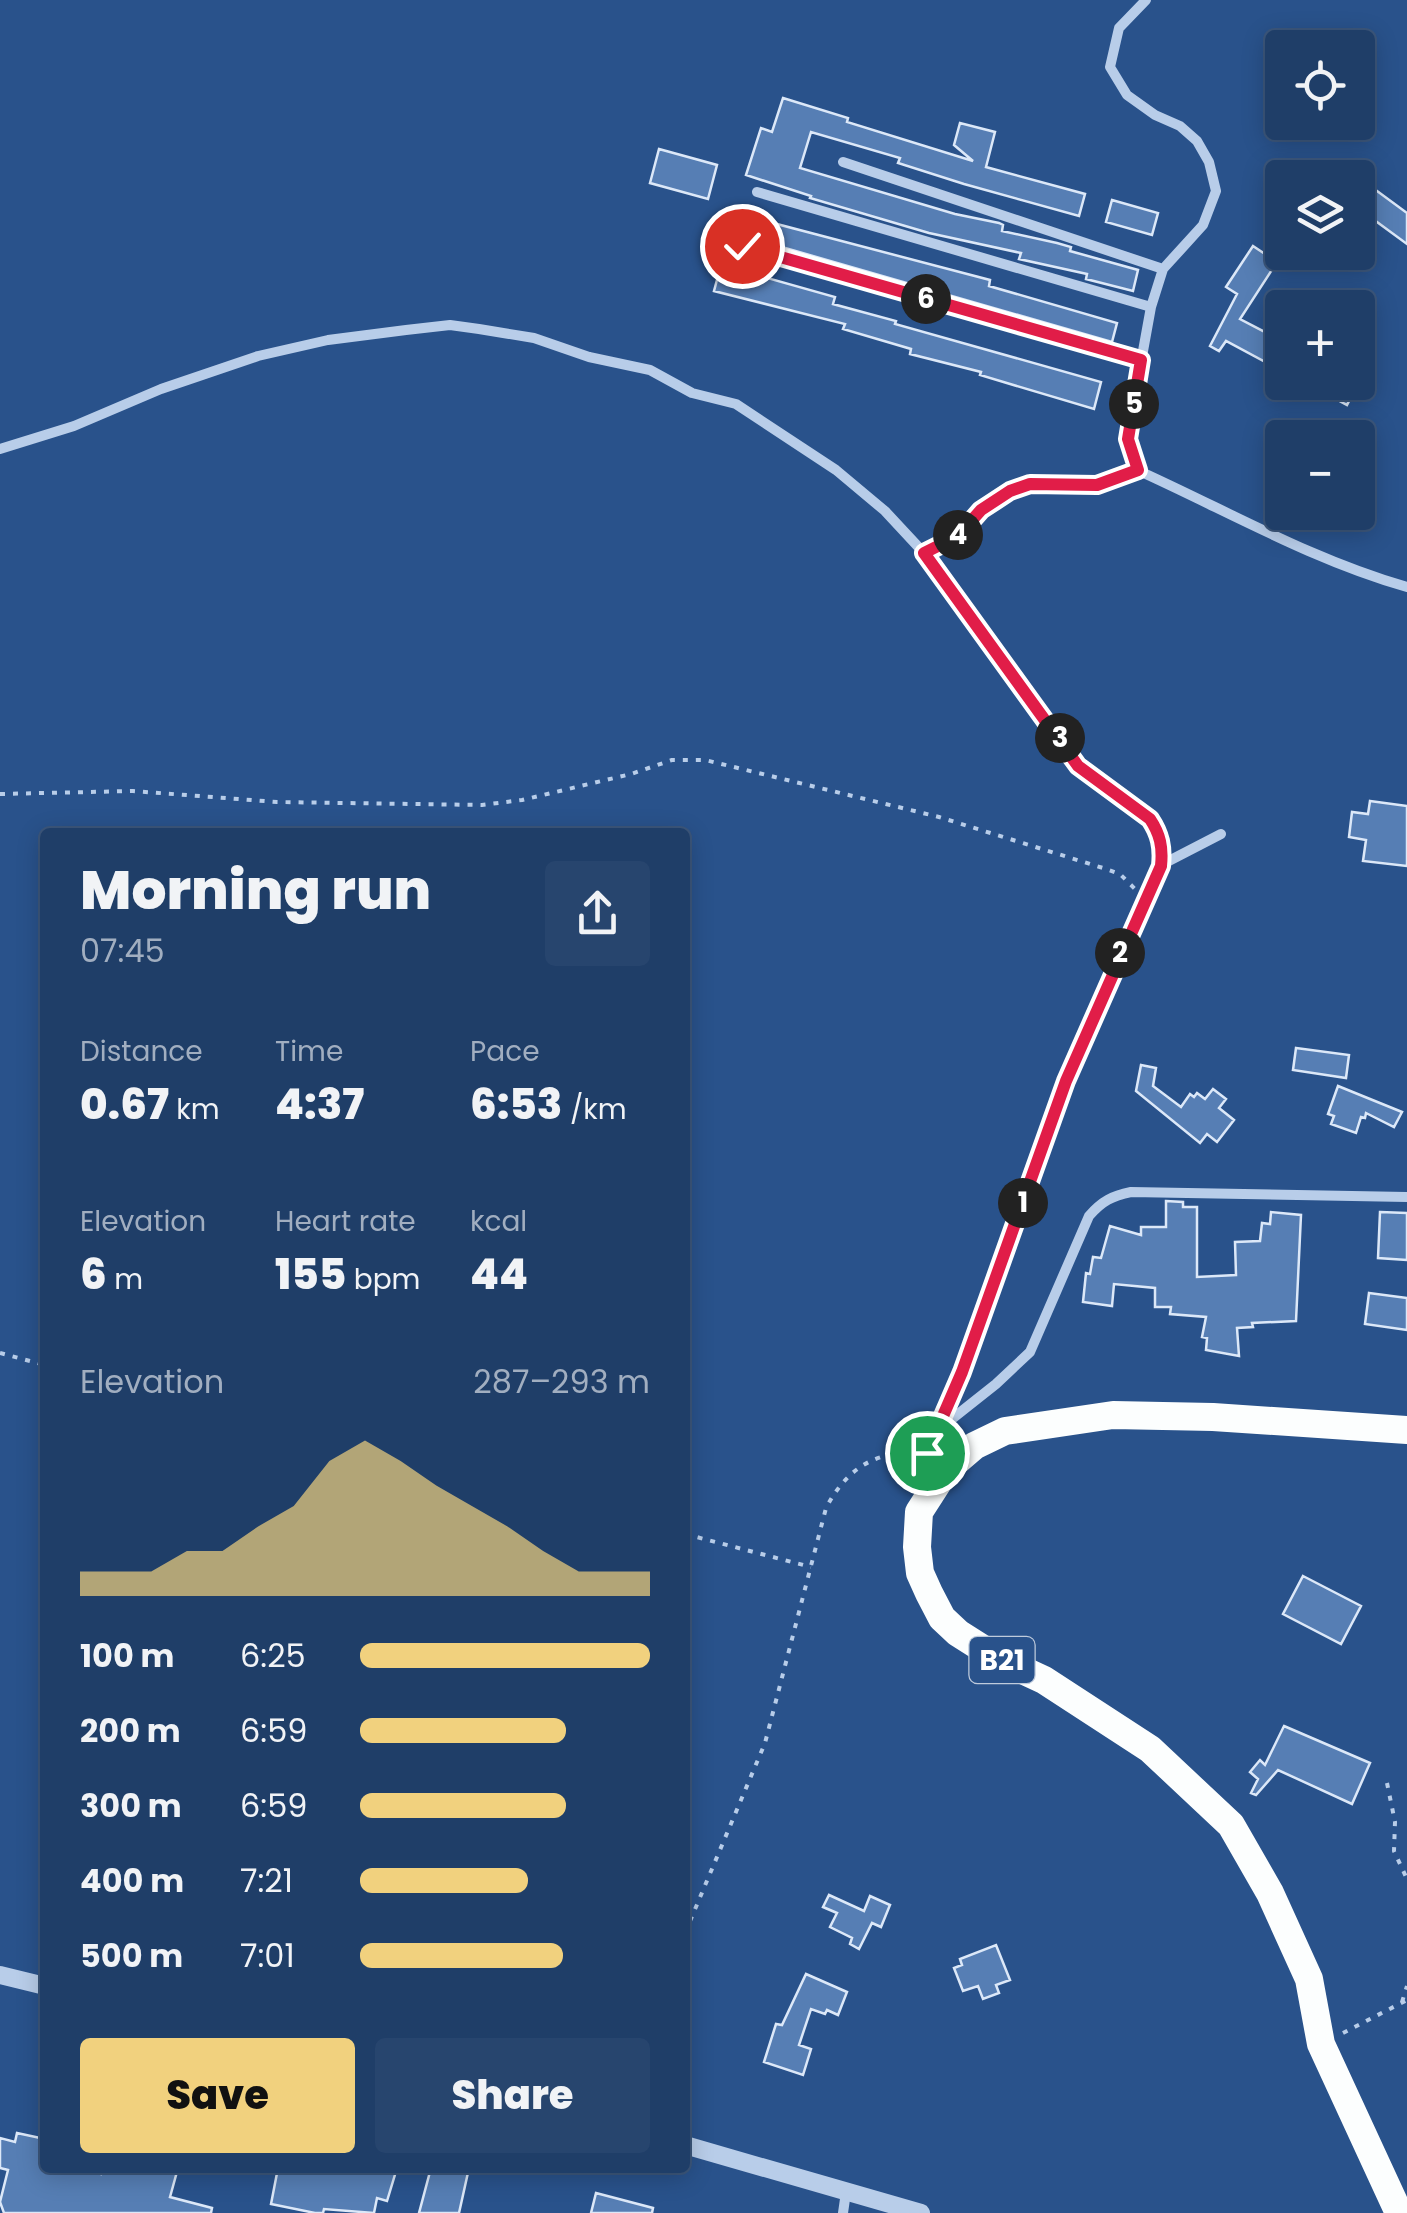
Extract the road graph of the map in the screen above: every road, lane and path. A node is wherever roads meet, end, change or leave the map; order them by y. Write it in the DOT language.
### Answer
graph roads {
  1 [pos="1146,0"];
  2 [pos="843,162"];
  3 [pos="757,192"];
  4 [pos="742,246"];
  5 [pos="1163,269"];
  6 [pos="1151,308"];
  7 [pos="1141,360"];
  8 [pos="0,449"];
  9 [pos="1138,470"];
  10 [pos="924,553"];
  11 [pos="1407,587"];
  12 [pos="0,794"];
  13 [pos="1221,834"];
  14 [pos="1161,866"];
  15 [pos="1144,900"];
  16 [pos="1407,1197"];
  17 [pos="0,1353"];
  18 [pos="40,1364"];
  19 [pos="938,1430"];
  20 [pos="1407,1430"];
  21 [pos="927,1453"];
  22 [pos="690,1535"];
  23 [pos="812,1567"];
  24 [pos="1387,1783"];
  25 [pos="1407,1879"];
  26 [pos="690,1921"];
  27 [pos="0,1975"];
  28 [pos="40,1985"];
  29 [pos="1407,1986"];
  30 [pos="1405,2001"];
  31 [pos="1322,2044"];
  32 [pos="690,2146"];
  33 [pos="846,2192"];
  34 [pos="843,2213"];
  35 [pos="920,2213"];
  36 [pos="1399,2213"];
  1 -- 5 [label="street"];
  2 -- 5 [label="street"];
  3 -- 6 [label="street"];
  4 -- 7 [label="street"];
  5 -- 6 [label="street"];
  6 -- 7 [label="street"];
  7 -- 9 [label="street"];
  8 -- 10 [label="street"];
  9 -- 10 [label="street"];
  9 -- 11 [label="street"];
  10 -- 14 [label="street"];
  12 -- 15 [label="path"];
  13 -- 14 [label="street"];
  14 -- 15 [label="street"];
  15 -- 19 [label="street"];
  16 -- 19 [label="street"];
  17 -- 18 [label="path"];
  19 -- 21 [label="street"];
  20 -- 31 [label="highway, B21"];
  21 -- 23 [label="path"];
  22 -- 23 [label="path"];
  23 -- 26 [label="path"];
  24 -- 25 [label="path"];
  27 -- 28 [label="street"];
  29 -- 30 [label="path"];
  30 -- 31 [label="path"];
  31 -- 36 [label="highway, B21"];
  32 -- 33 [label="street"];
  33 -- 34 [label="street"];
  33 -- 35 [label="street"];
}
